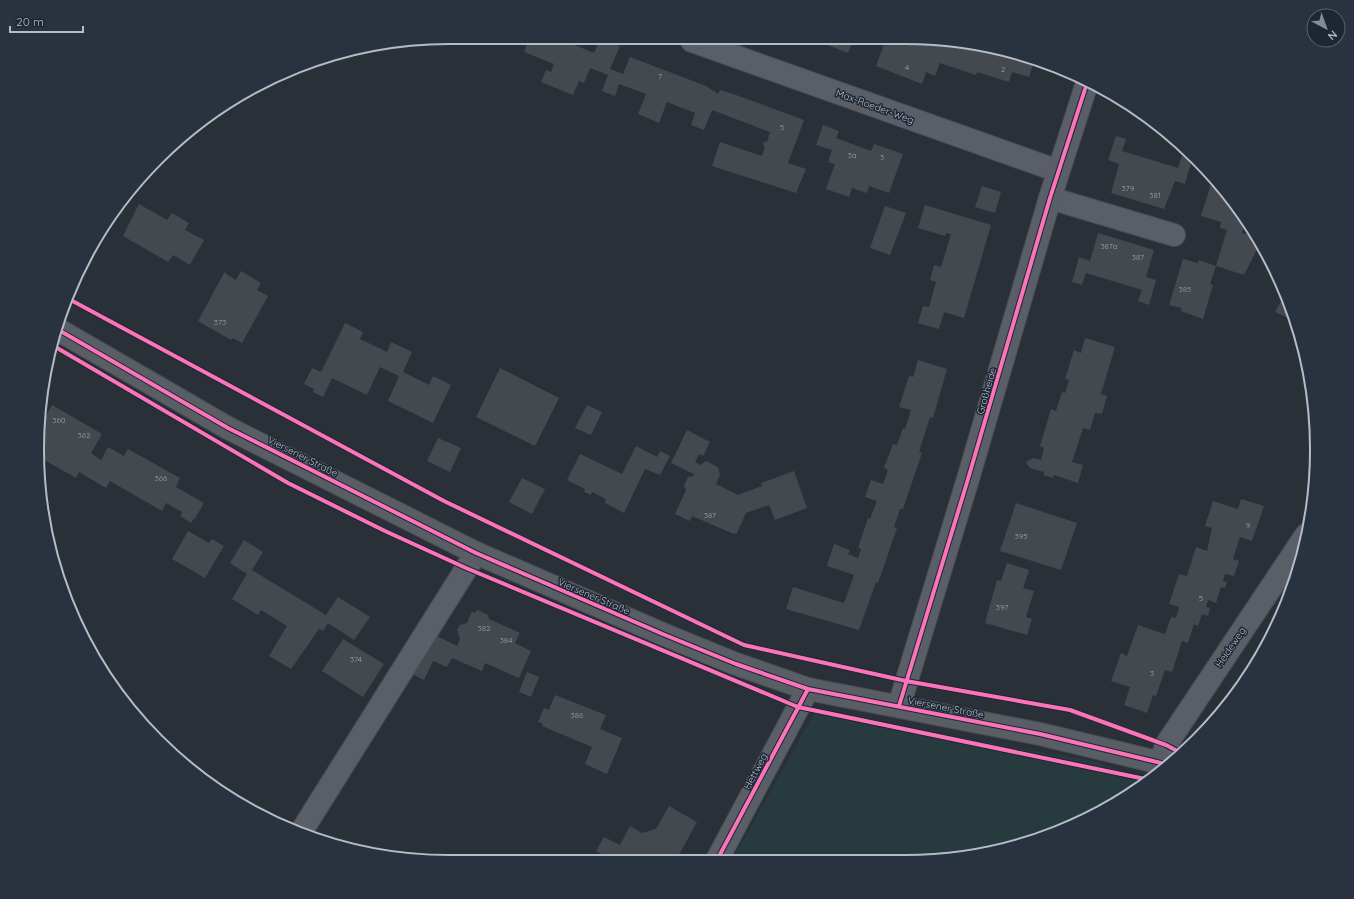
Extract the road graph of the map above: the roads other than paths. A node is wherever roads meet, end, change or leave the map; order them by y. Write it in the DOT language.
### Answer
graph roads {
  1 [pos="700,44"];
  2 [pos="1086,87"];
  3 [pos="1058,171"];
  4 [pos="1050,198"];
  5 [pos="1174,235"];
  6 [pos="62,332"];
  7 [pos="1298,548"];
  8 [pos="476,553"];
  9 [pos="808,689"];
  10 [pos="899,706"];
  11 [pos="1164,760"];
  12 [pos="1161,763"];
  13 [pos="303,827"];
  14 [pos="720,855"];
  1 -- 3 [label="street, Max-Roeder-Weg"];
  2 -- 3 [label="street, Großheide"];
  3 -- 4 [label="street, Großheide"];
  4 -- 5 [label="street"];
  4 -- 10 [label="street, Großheide"];
  6 -- 8 [label="main road, Viersener Straße"];
  7 -- 11 [label="street, Heideweg"];
  8 -- 9 [label="main road, Viersener Straße"];
  8 -- 13 [label="street"];
  9 -- 10 [label="main road, Viersener Straße"];
  9 -- 14 [label="street, Hettweg"];
  10 -- 12 [label="main road, Viersener Straße"];
}
